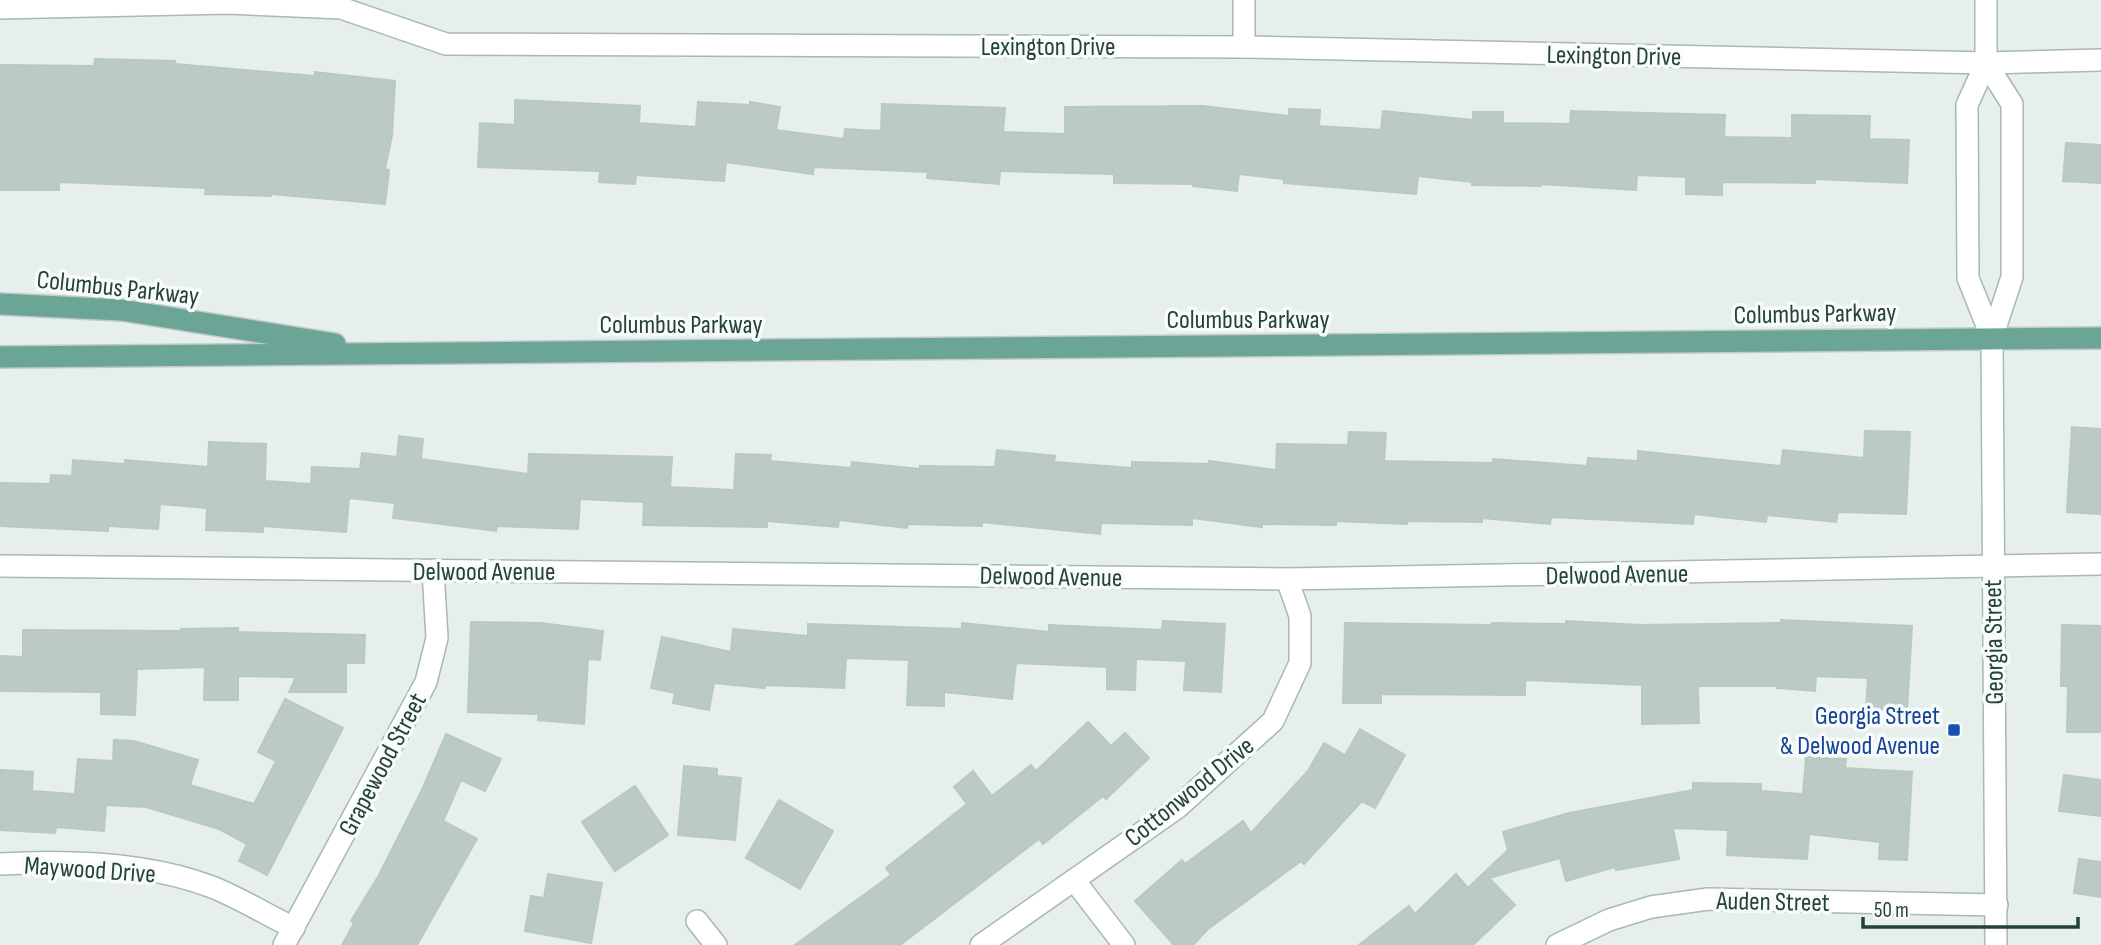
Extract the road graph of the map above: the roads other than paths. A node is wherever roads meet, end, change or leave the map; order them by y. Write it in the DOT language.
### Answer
graph roads {
  1 [pos="1244,0"];
  2 [pos="1986,0"];
  3 [pos="228,2"];
  4 [pos="0,8"];
  5 [pos="1244,47"];
  6 [pos="2101,60"];
  7 [pos="1986,62"];
  8 [pos="0,304"];
  9 [pos="1992,338"];
  10 [pos="2101,338"];
  11 [pos="396,354"];
  12 [pos="0,357"];
  13 [pos="2101,564"];
  14 [pos="0,566"];
  15 [pos="1991,568"];
  16 [pos="433,570"];
  17 [pos="1287,579"];
  18 [pos="0,864"];
  19 [pos="1073,880"];
  20 [pos="1997,905"];
  21 [pos="696,921"];
  22 [pos="289,937"];
  23 [pos="716,945"];
  24 [pos="981,945"];
  25 [pos="1124,945"];
  26 [pos="1557,945"];
  27 [pos="1996,945"];
  1 -- 5 [label="street"];
  2 -- 7 [label="street, Georgia Street"];
  3 -- 4 [label="street, Lexington Drive"];
  3 -- 5 [label="street, Lexington Drive"];
  5 -- 7 [label="street, Lexington Drive"];
  6 -- 7 [label="street, Lexington Drive"];
  7 -- 9 [label="street, Georgia Street"];
  7 -- 9 [label="street, Georgia Street"];
  8 -- 11 [label="main road, Columbus Parkway"];
  9 -- 10 [label="main road, Columbus Parkway"];
  9 -- 11 [label="main road, Columbus Parkway"];
  9 -- 15 [label="street, Georgia Street"];
  11 -- 12 [label="main road, Columbus Parkway"];
  13 -- 15 [label="street, Delwood Avenue"];
  14 -- 16 [label="street, Delwood Avenue"];
  15 -- 17 [label="street, Delwood Avenue"];
  15 -- 20 [label="street, Georgia Street"];
  16 -- 17 [label="street, Delwood Avenue"];
  16 -- 22 [label="street, Grapewood Street"];
  17 -- 19 [label="street, Cottonwood Drive"];
  18 -- 22 [label="street, Maywood Drive"];
  19 -- 24 [label="street, Cottonwood Drive"];
  19 -- 25 [label="street"];
  20 -- 26 [label="street, Auden Street"];
  20 -- 27 [label="street, Georgia Street"];
  21 -- 23 [label="street"];
}
